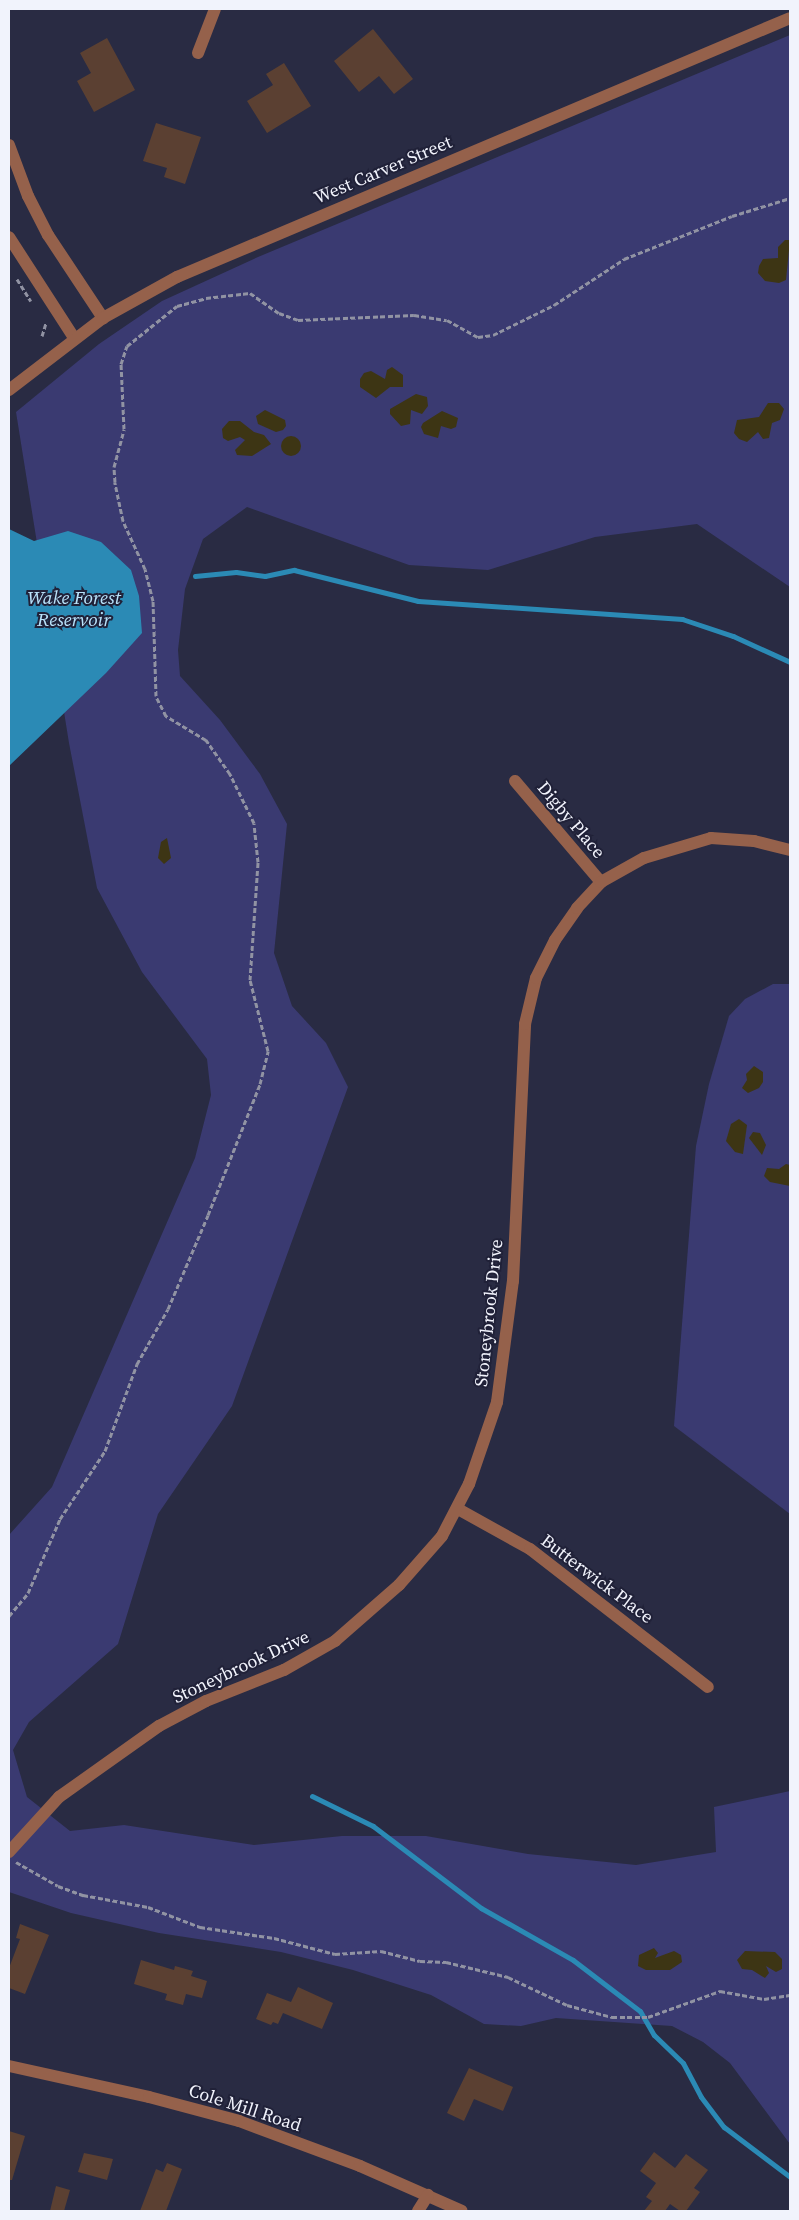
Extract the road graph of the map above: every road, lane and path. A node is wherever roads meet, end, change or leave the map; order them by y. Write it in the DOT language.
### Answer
graph roads {
  1 [pos="215,9"];
  2 [pos="790,18"];
  3 [pos="198,53"];
  4 [pos="9,145"];
  5 [pos="790,198"];
  6 [pos="9,237"];
  7 [pos="13,272"];
  8 [pos="36,308"];
  9 [pos="103,318"];
  10 [pos="44,319"];
  11 [pos="42,336"];
  12 [pos="74,338"];
  13 [pos="9,390"];
  14 [pos="515,781"];
  15 [pos="790,850"];
  16 [pos="601,882"];
  17 [pos="458,1509"];
  18 [pos="9,1616"];
  19 [pos="708,1687"];
  20 [pos="11,1856"];
  21 [pos="790,1995"];
  22 [pos="9,2066"];
  23 [pos="428,2195"];
  24 [pos="418,2211"];
  25 [pos="462,2211"];
  1 -- 3 [label="street"];
  2 -- 9 [label="street, West Carver Street"];
  4 -- 9 [label="street"];
  5 -- 18 [label="path"];
  6 -- 12 [label="street"];
  7 -- 8 [label="path"];
  9 -- 12 [label="street, West Carver Street"];
  10 -- 11 [label="path"];
  12 -- 13 [label="street, West Carver Street"];
  14 -- 16 [label="street, Digby Place"];
  15 -- 16 [label="street, Stoneybrook Drive"];
  16 -- 17 [label="street, Stoneybrook Drive"];
  17 -- 19 [label="street, Butterwick Place"];
  17 -- 20 [label="street, Stoneybrook Drive"];
  20 -- 21 [label="path"];
  22 -- 23 [label="street, Cole Mill Road"];
  23 -- 24 [label="street"];
  23 -- 25 [label="street, Cole Mill Road"];
}
